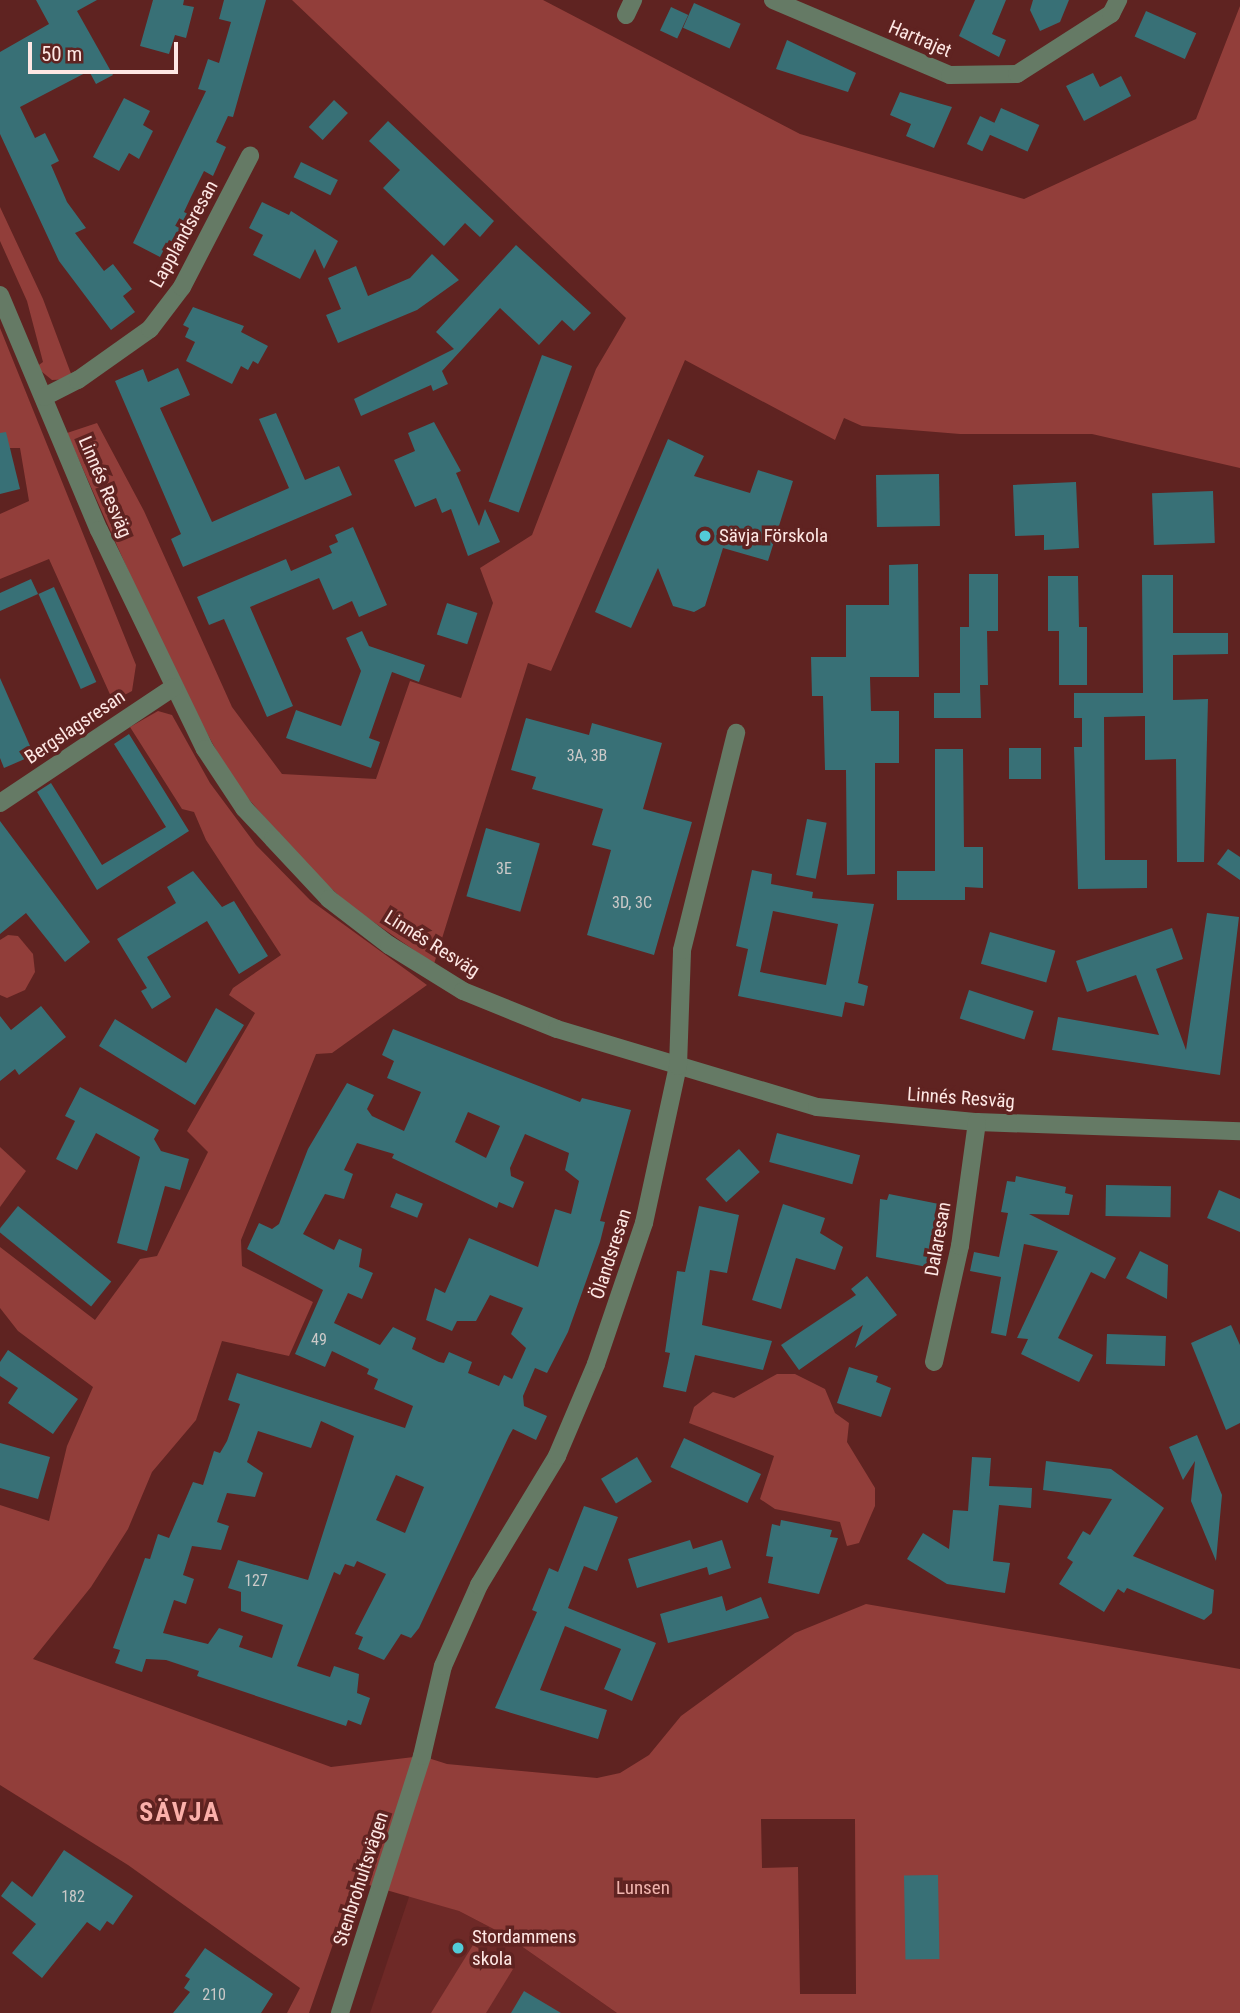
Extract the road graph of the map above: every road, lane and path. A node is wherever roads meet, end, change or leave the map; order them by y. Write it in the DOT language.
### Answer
graph roads {
  1 [pos="774,0"];
  2 [pos="1118,0"];
  3 [pos="250,156"];
  4 [pos="0,295"];
  5 [pos="44,397"];
  6 [pos="174,687"];
  7 [pos="736,733"];
  8 [pos="0,803"];
  9 [pos="678,1066"];
  10 [pos="977,1122"];
  11 [pos="1240,1131"];
  12 [pos="934,1362"];
  13 [pos="422,1756"];
  14 [pos="340,2013"];
  1 -- 2 [label="street, Hartrajet"];
  3 -- 5 [label="street, Lapplandsresan"];
  4 -- 5 [label="street, Linnés Resväg"];
  5 -- 6 [label="street, Linnés Resväg"];
  6 -- 8 [label="street, Bergslagsresan"];
  6 -- 9 [label="street, Linnés Resväg"];
  7 -- 9 [label="street, Ölandsresan"];
  9 -- 10 [label="street, Linnés Resväg"];
  9 -- 13 [label="street, Ölandsresan"];
  10 -- 11 [label="street, Linnés Resväg"];
  10 -- 12 [label="street, Dalaresan"];
  13 -- 14 [label="street, Stenbrohultsvägen"];
}
